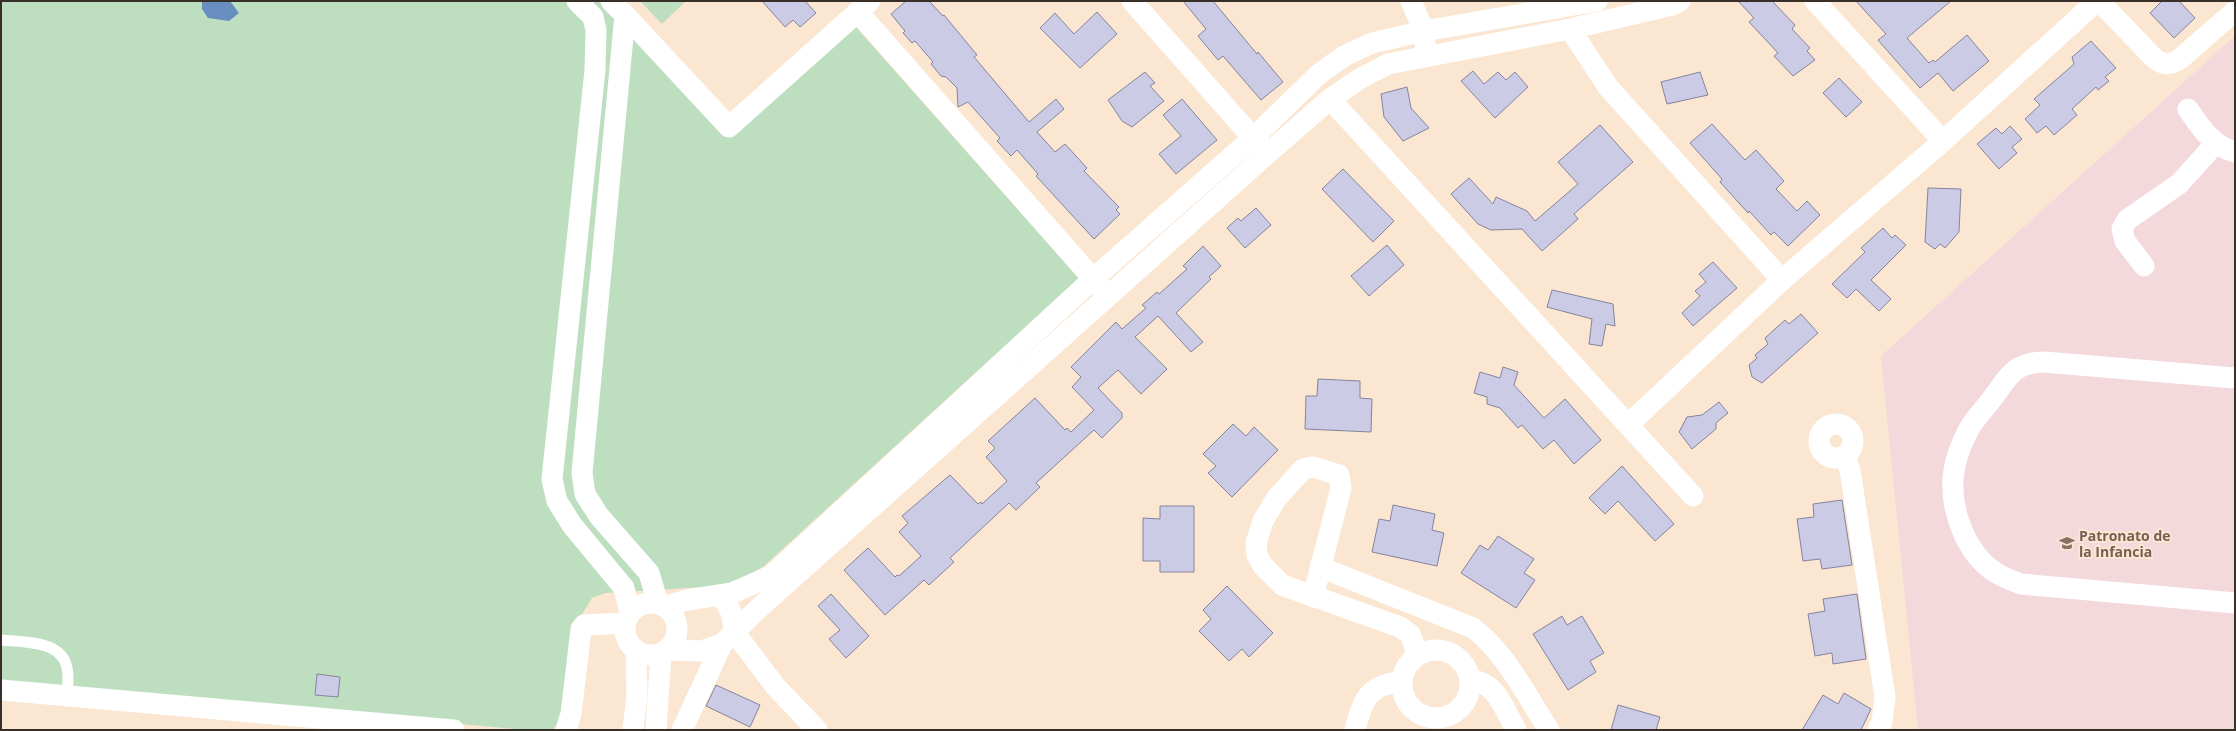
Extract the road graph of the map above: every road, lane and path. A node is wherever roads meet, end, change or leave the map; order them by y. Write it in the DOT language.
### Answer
graph roads {
  1 [pos="577,1"];
  2 [pos="1132,1"];
  3 [pos="1411,1"];
  4 [pos="1597,1"];
  5 [pos="1815,1"];
  6 [pos="2098,1"];
  7 [pos="1674,2"];
  8 [pos="864,7"];
  9 [pos="618,8"];
  10 [pos="2235,11"];
  11 [pos="1570,29"];
  12 [pos="1424,31"];
  13 [pos="1426,57"];
  14 [pos="1330,99"];
  15 [pos="2188,109"];
  16 [pos="1253,138"];
  17 [pos="1943,141"];
  18 [pos="2216,143"];
  19 [pos="2235,152"];
  20 [pos="1267,154"];
  21 [pos="2144,266"];
  22 [pos="1093,279"];
  23 [pos="1782,280"];
  24 [pos="1108,296"];
  25 [pos="2235,378"];
  26 [pos="1629,424"];
  27 [pos="1845,456"];
  28 [pos="1693,496"];
  29 [pos="1320,567"];
  30 [pos="722,596"];
  31 [pos="1312,597"];
  32 [pos="2235,603"];
  33 [pos="662,605"];
  34 [pos="628,618"];
  35 [pos="1473,628"];
  36 [pos="728,638"];
  37 [pos="1,640"];
  38 [pos="636,650"];
  39 [pos="664,652"];
  40 [pos="1450,653"];
  41 [pos="1418,655"];
  42 [pos="1470,680"];
  43 [pos="1402,682"];
  44 [pos="1,690"];
  45 [pos="68,696"];
  46 [pos="1414,710"];
  47 [pos="1443,723"];
  48 [pos="454,730"];
  49 [pos="566,730"];
  50 [pos="633,730"];
  51 [pos="656,730"];
  52 [pos="682,730"];
  53 [pos="817,730"];
  54 [pos="1355,730"];
  55 [pos="1422,730"];
  56 [pos="1516,730"];
  57 [pos="1549,730"];
  58 [pos="1878,730"];
  1 -- 34 [label="street"];
  2 -- 16 [label="street"];
  3 -- 12 [label="street"];
  4 -- 12 [label="street"];
  5 -- 17 [label="street"];
  6 -- 10 [label="street"];
  6 -- 17 [label="street"];
  7 -- 11 [label="street"];
  8 -- 9 [label="street"];
  8 -- 22 [label="street"];
  9 -- 33 [label="street"];
  11 -- 13 [label="street"];
  11 -- 23 [label="street"];
  12 -- 13 [label="street"];
  12 -- 16 [label="street"];
  13 -- 14 [label="street"];
  14 -- 20 [label="street"];
  14 -- 26 [label="street"];
  15 -- 18 [label="street"];
  16 -- 20 [label="street"];
  16 -- 22 [label="street"];
  17 -- 23 [label="street"];
  18 -- 19 [label="street"];
  18 -- 21 [label="street"];
  20 -- 24 [label="street"];
  22 -- 24 [label="street"];
  22 -- 30 [label="street"];
  23 -- 26 [label="street"];
  24 -- 36 [label="street"];
  25 -- 32 [label="street"];
  26 -- 28 [label="street"];
  27 -- 58 [label="street"];
  29 -- 31 [label="street"];
  29 -- 31 [label="street"];
  29 -- 35 [label="street"];
  30 -- 33 [label="street"];
  30 -- 36 [label="street"];
  31 -- 41 [label="street"];
  33 -- 34 [label="street"];
  33 -- 39 [label="street"];
  34 -- 38 [label="street"];
  34 -- 49 [label="street"];
  35 -- 40 [label="street"];
  35 -- 57 [label="street"];
  36 -- 39 [label="street"];
  36 -- 52 [label="street"];
  36 -- 53 [label="street"];
  37 -- 45 [label="lane"];
  38 -- 39 [label="street"];
  38 -- 50 [label="street"];
  39 -- 51 [label="street"];
  40 -- 41 [label="street"];
  40 -- 42 [label="street"];
  41 -- 43 [label="street"];
  42 -- 47 [label="street"];
  42 -- 56 [label="street"];
  43 -- 46 [label="street"];
  43 -- 54 [label="street"];
  44 -- 45 [label="street"];
  45 -- 48 [label="street"];
  46 -- 47 [label="street"];
  46 -- 55 [label="street"];
}
